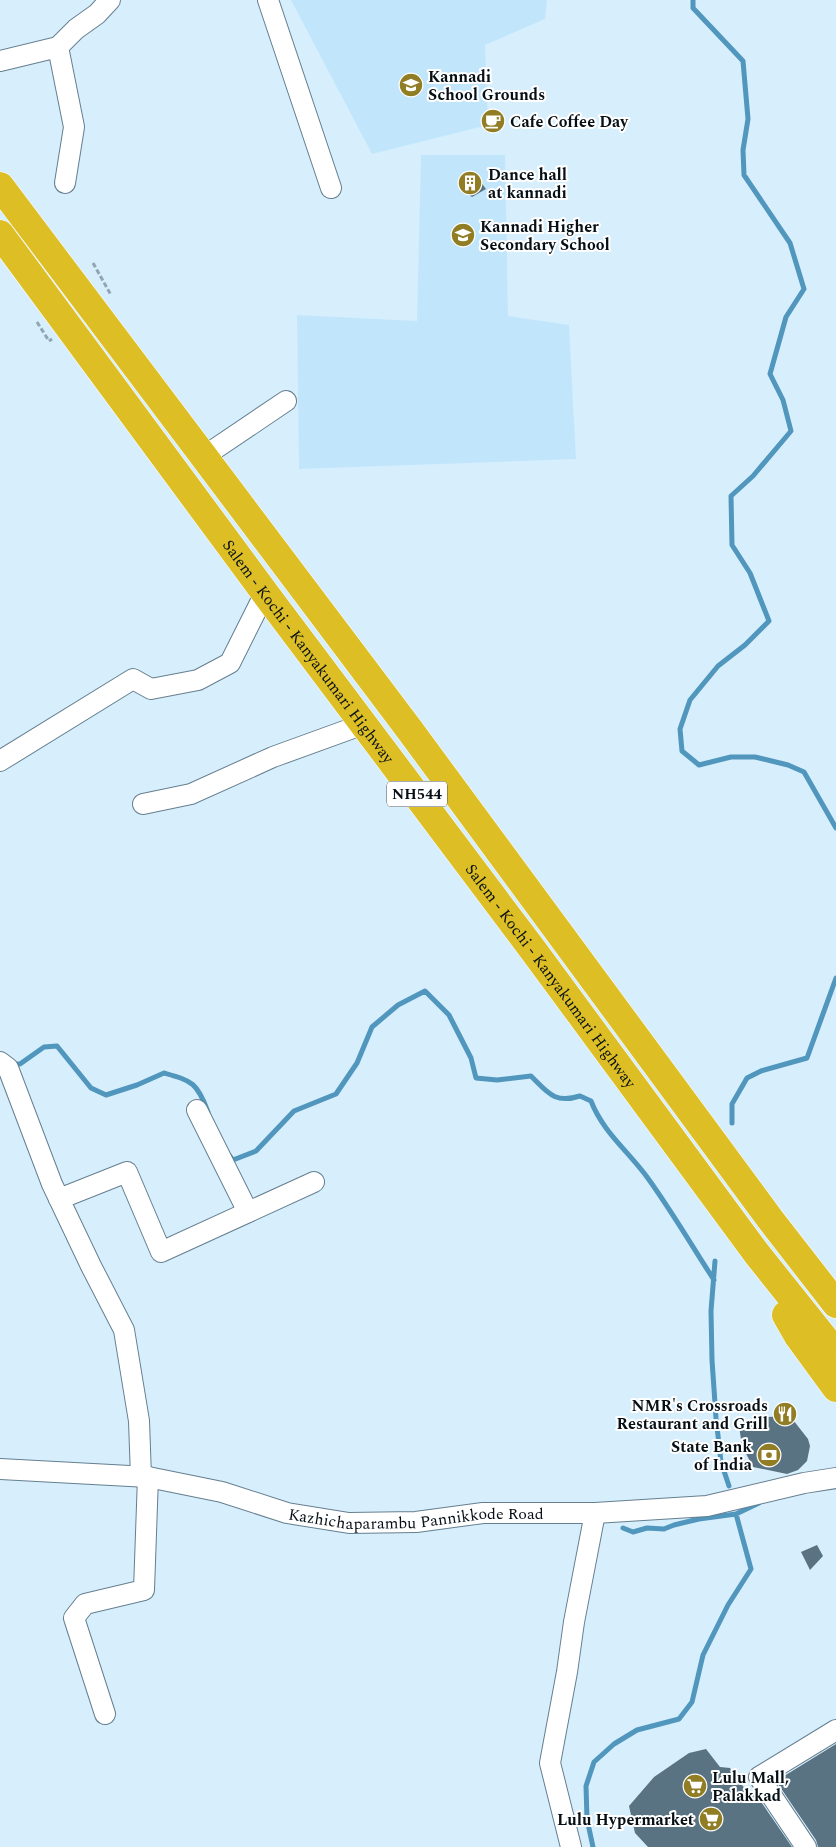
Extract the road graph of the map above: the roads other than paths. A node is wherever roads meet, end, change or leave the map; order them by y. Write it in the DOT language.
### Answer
graph roads {
  1 [pos="110,0"];
  2 [pos="268,0"];
  3 [pos="58,47"];
  4 [pos="0,61"];
  5 [pos="65,183"];
  6 [pos="0,186"];
  7 [pos="331,188"];
  8 [pos="0,234"];
  9 [pos="286,401"];
  10 [pos="203,457"];
  11 [pos="265,593"];
  12 [pos="364,724"];
  13 [pos="0,761"];
  14 [pos="143,804"];
  15 [pos="0,1062"];
  16 [pos="197,1110"];
  17 [pos="314,1182"];
  18 [pos="59,1200"];
  19 [pos="248,1212"];
  20 [pos="775,1277"];
  21 [pos="836,1304"];
  22 [pos="836,1353"];
  23 [pos="836,1388"];
  24 [pos="0,1469"];
  25 [pos="145,1477"];
  26 [pos="836,1478"];
  27 [pos="595,1512"];
  28 [pos="105,1714"];
  29 [pos="836,1730"];
  30 [pos="571,1847"];
  31 [pos="806,1847"];
  1 -- 3 [label="street"];
  2 -- 7 [label="street"];
  3 -- 4 [label="street"];
  3 -- 5 [label="street"];
  6 -- 10 [label="highway, Salem - Kochi - Kanyakumari Highway / NH544"];
  8 -- 11 [label="highway, Salem - Kochi - Kanyakumari Highway / NH544"];
  9 -- 10 [label="street"];
  10 -- 21 [label="highway, Salem - Kochi - Kanyakumari Highway / NH544"];
  11 -- 12 [label="highway, Salem - Kochi - Kanyakumari Highway / NH544"];
  11 -- 13 [label="street"];
  12 -- 14 [label="street"];
  12 -- 20 [label="highway, Salem - Kochi - Kanyakumari Highway / NH544"];
  15 -- 18 [label="street"];
  16 -- 19 [label="street"];
  17 -- 19 [label="street"];
  18 -- 19 [label="street"];
  18 -- 25 [label="street"];
  20 -- 22 [label="highway, Salem - Kochi - Kanyakumari Highway / NH544"];
  20 -- 23 [label="highway"];
  24 -- 25 [label="street, Kazhichaparambu Pannikkode Road"];
  25 -- 27 [label="street, Kazhichaparambu Pannikkode Road"];
  25 -- 28 [label="street"];
  26 -- 27 [label="street, Kazhichaparambu Pannikkode Road"];
  27 -- 30 [label="street"];
  29 -- 31 [label="street"];
}
